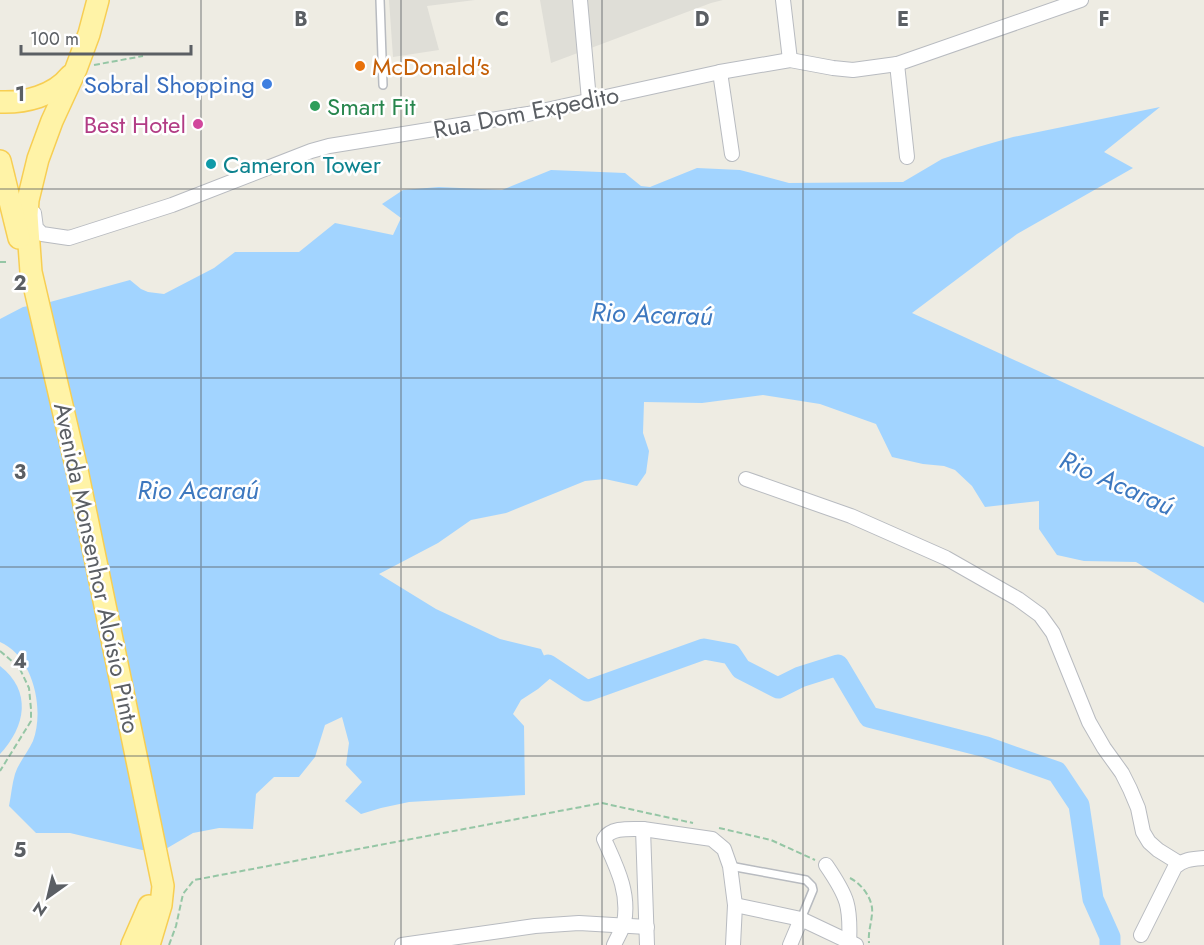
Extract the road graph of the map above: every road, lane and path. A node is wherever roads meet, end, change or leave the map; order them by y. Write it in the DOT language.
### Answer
graph roads {
  1 [pos="380,0"];
  2 [pos="580,0"];
  3 [pos="783,0"];
  4 [pos="1081,0"];
  5 [pos="94,4"];
  6 [pos="143,56"];
  7 [pos="790,60"];
  8 [pos="897,64"];
  9 [pos="76,69"];
  10 [pos="720,72"];
  11 [pos="383,85"];
  12 [pos="589,100"];
  13 [pos="0,102"];
  14 [pos="732,154"];
  15 [pos="907,157"];
  16 [pos="0,161"];
  17 [pos="32,183"];
  18 [pos="0,262"];
  19 [pos="8,262"];
  20 [pos="31,272"];
  21 [pos="746,479"];
  22 [pos="0,651"];
  23 [pos="0,771"];
  24 [pos="701,824"];
  25 [pos="713,827"];
  26 [pos="643,829"];
  27 [pos="1204,858"];
  28 [pos="1179,863"];
  29 [pos="159,865"];
  30 [pos="826,865"];
  31 [pos="730,866"];
  32 [pos="735,905"];
  33 [pos="801,919"];
  34 [pos="624,925"];
  35 [pos="647,927"];
  36 [pos="1141,935"];
  37 [pos="852,944"];
  38 [pos="132,945"];
  39 [pos="149,945"];
  40 [pos="169,945"];
  41 [pos="402,945"];
  42 [pos="614,945"];
  43 [pos="647,945"];
  44 [pos="733,945"];
  45 [pos="790,945"];
  1 -- 11 [label="lane"];
  2 -- 12 [label="street"];
  3 -- 7 [label="street"];
  4 -- 8 [label="street, Rua Dom Expedito"];
  5 -- 9 [label="main road, Avenida Monsenhor Aloísio Pinto"];
  6 -- 9 [label="path"];
  7 -- 8 [label="street, Rua Dom Expedito"];
  7 -- 10 [label="street, Rua Dom Expedito"];
  8 -- 15 [label="street"];
  9 -- 13 [label="main road"];
  9 -- 17 [label="main road, Avenida Monsenhor Aloísio Pinto"];
  10 -- 12 [label="street, Rua Dom Expedito"];
  10 -- 14 [label="street"];
  12 -- 17 [label="street, Rua Dom Expedito"];
  16 -- 20 [label="main road, Avenida Monsenhor Aloísio Pinto"];
  17 -- 20 [label="main road, Avenida Monsenhor Aloísio Pinto"];
  18 -- 19 [label="path"];
  20 -- 29 [label="main road, Avenida Monsenhor Aloísio Pinto"];
  21 -- 28 [label="street"];
  22 -- 23 [label="path"];
  24 -- 40 [label="path"];
  25 -- 30 [label="path"];
  26 -- 31 [label="street"];
  26 -- 34 [label="street"];
  26 -- 35 [label="street"];
  27 -- 28 [label="street"];
  28 -- 36 [label="street"];
  29 -- 38 [label="main road, Avenida Monsenhor Aloísio Pinto"];
  29 -- 39 [label="main road, Avenida Monsenhor Aloísio Pinto"];
  30 -- 37 [label="street"];
  31 -- 32 [label="street"];
  31 -- 33 [label="lane"];
  32 -- 33 [label="street"];
  32 -- 44 [label="street"];
  33 -- 37 [label="street"];
  33 -- 45 [label="street"];
  34 -- 35 [label="street"];
  34 -- 41 [label="street"];
  34 -- 42 [label="street"];
  35 -- 43 [label="street"];
}
